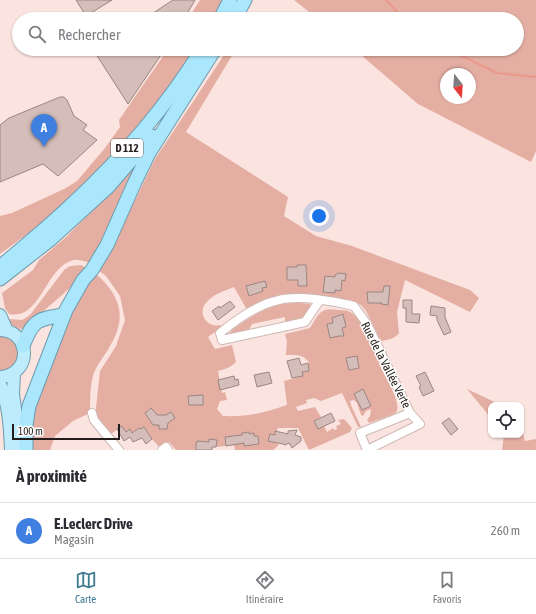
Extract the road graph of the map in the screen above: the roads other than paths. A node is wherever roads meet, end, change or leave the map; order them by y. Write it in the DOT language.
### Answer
graph roads {
  1 [pos="230,0"];
  2 [pos="245,0"];
  3 [pos="224,12"];
  4 [pos="238,12"];
  5 [pos="197,56"];
  6 [pos="211,56"];
  7 [pos="175,111"];
  8 [pos="39,234"];
  9 [pos="0,261"];
  10 [pos="0,267"];
  11 [pos="0,279"];
  12 [pos="320,300"];
  13 [pos="0,315"];
  14 [pos="64,315"];
  15 [pos="4,331"];
  16 [pos="23,346"];
  17 [pos="14,373"];
  18 [pos="0,377"];
  19 [pos="0,384"];
  20 [pos="92,412"];
  21 [pos="410,412"];
  22 [pos="11,450"];
  23 [pos="21,450"];
  24 [pos="26,450"];
  25 [pos="119,450"];
  26 [pos="162,450"];
  27 [pos="168,450"];
  28 [pos="367,450"];
  1 -- 3 [label="highway"];
  2 -- 4 [label="highway"];
  5 -- 8 [label="highway, D 112"];
  6 -- 7 [label="highway, D 112"];
  7 -- 11 [label="highway, D 112"];
  7 -- 14 [label="highway"];
  8 -- 9 [label="highway"];
  8 -- 10 [label="highway, D 112"];
  12 -- 12 [label="street, Rue de la Vallée Verte"];
  12 -- 21 [label="street, Rue de la Vallée Verte"];
  13 -- 15 [label="main road"];
  14 -- 16 [label="highway"];
  14 -- 24 [label="highway"];
  15 -- 16 [label="main road"];
  16 -- 17 [label="main road"];
  17 -- 18 [label="main road"];
  17 -- 23 [label="main road"];
  19 -- 22 [label="main road"];
  20 -- 25 [label="street"];
  21 -- 28 [label="street, Rue de la Vallée Verte"];
  21 -- 28 [label="street, Rue de la Vallée Verte"];
  26 -- 27 [label="street"];
}
